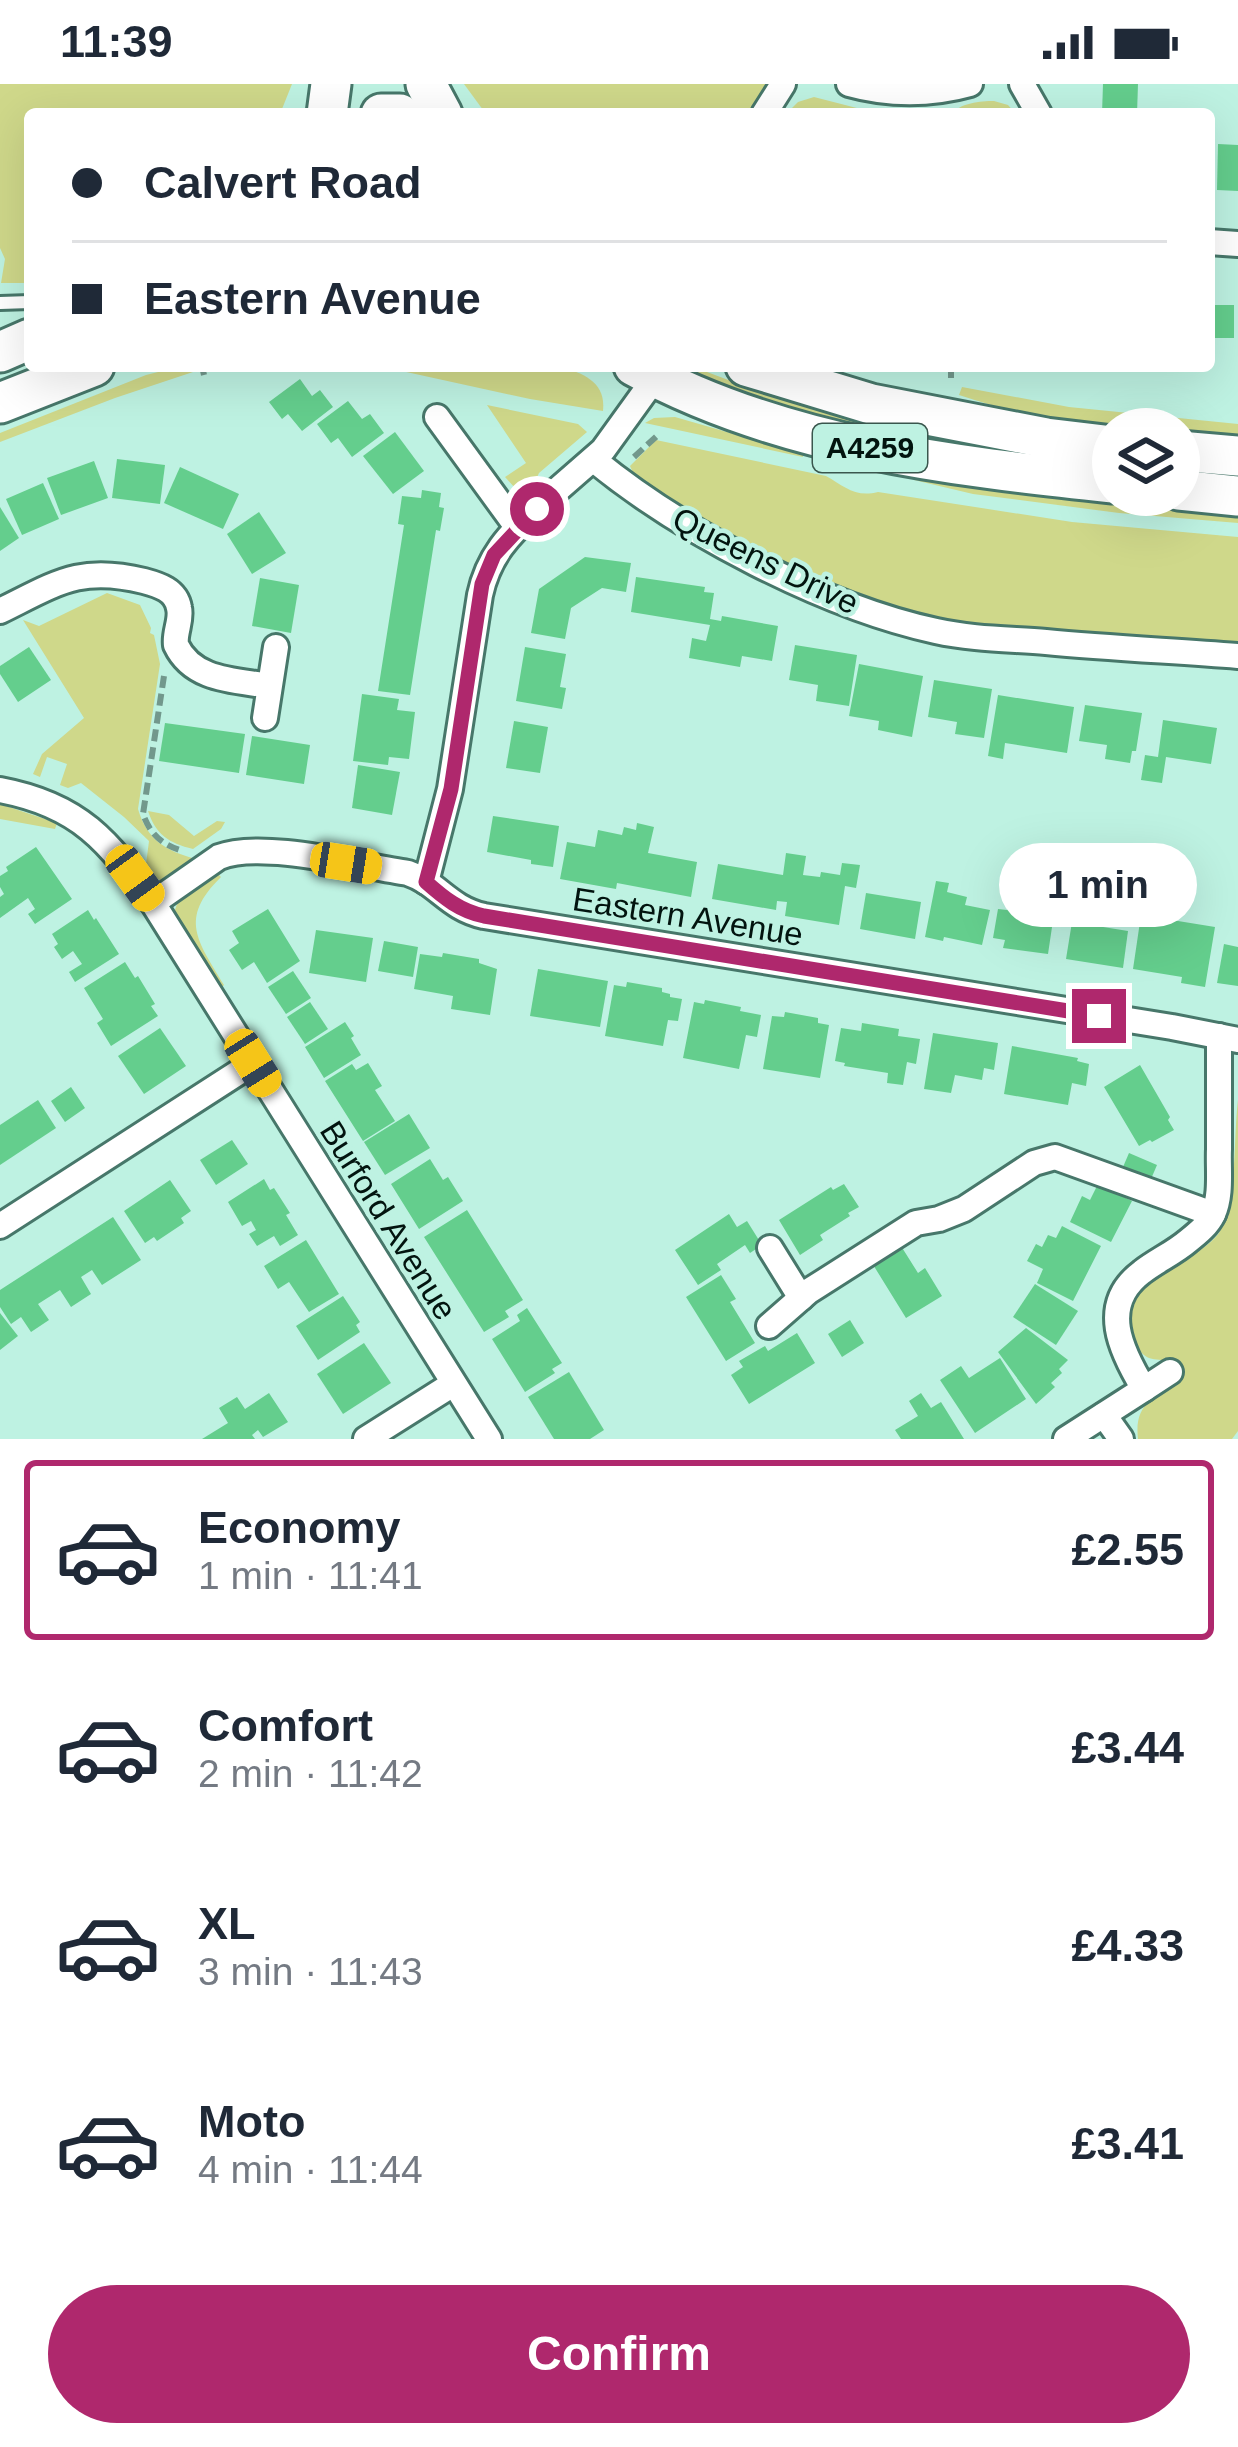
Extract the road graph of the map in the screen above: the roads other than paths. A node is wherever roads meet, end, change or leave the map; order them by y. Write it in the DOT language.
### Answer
graph roads {
  1 [pos="849,84"];
  2 [pos="970,84"];
  3 [pos="79,372"];
  4 [pos="638,372"];
  5 [pos="644,372"];
  6 [pos="766,372"];
  7 [pos="0,403"];
  8 [pos="437,417"];
  9 [pos="1092,443"];
  10 [pos="1200,453"];
  11 [pos="1238,456"];
  12 [pos="593,460"];
  13 [pos="1092,481"];
  14 [pos="1200,492"];
  15 [pos="1238,496"];
  16 [pos="517,527"];
  17 [pos="0,611"];
  18 [pos="276,647"];
  19 [pos="1238,656"];
  20 [pos="269,686"];
  21 [pos="265,718"];
  22 [pos="0,790"];
  23 [pos="426,882"];
  24 [pos="153,903"];
  25 [pos="1229,1038"];
  26 [pos="253,1063"];
  27 [pos="1213,1214"];
  28 [pos="0,1226"];
  29 [pos="770,1248"];
  30 [pos="801,1298"];
  31 [pos="769,1326"];
  32 [pos="1170,1372"];
  33 [pos="453,1384"];
  34 [pos="1144,1388"];
  35 [pos="1104,1415"];
  36 [pos="366,1439"];
  37 [pos="489,1439"];
  38 [pos="1066,1439"];
  39 [pos="1121,1439"];
  1 -- 2 [label="street"];
  3 -- 7 [label="main road"];
  4 -- 12 [label="street"];
  5 -- 13 [label="main road, A4259"];
  6 -- 9 [label="main road, A4259"];
  8 -- 16 [label="street"];
  10 -- 11 [label="main road"];
  12 -- 16 [label="street"];
  12 -- 19 [label="street, Queens Drive"];
  14 -- 15 [label="main road"];
  16 -- 23 [label="street"];
  17 -- 20 [label="street"];
  18 -- 20 [label="street"];
  20 -- 21 [label="street"];
  22 -- 24 [label="street, Burford Avenue"];
  23 -- 24 [label="street, Eastern Avenue"];
  23 -- 25 [label="street, Eastern Avenue"];
  24 -- 26 [label="street, Burford Avenue"];
  25 -- 27 [label="street"];
  26 -- 28 [label="street"];
  26 -- 33 [label="street, Burford Avenue"];
  27 -- 30 [label="street"];
  27 -- 34 [label="street"];
  29 -- 30 [label="street"];
  30 -- 31 [label="street"];
  32 -- 34 [label="street"];
  33 -- 36 [label="street"];
  33 -- 37 [label="street, Burford Avenue"];
  34 -- 35 [label="street"];
  35 -- 38 [label="street"];
  35 -- 39 [label="street"];
}
